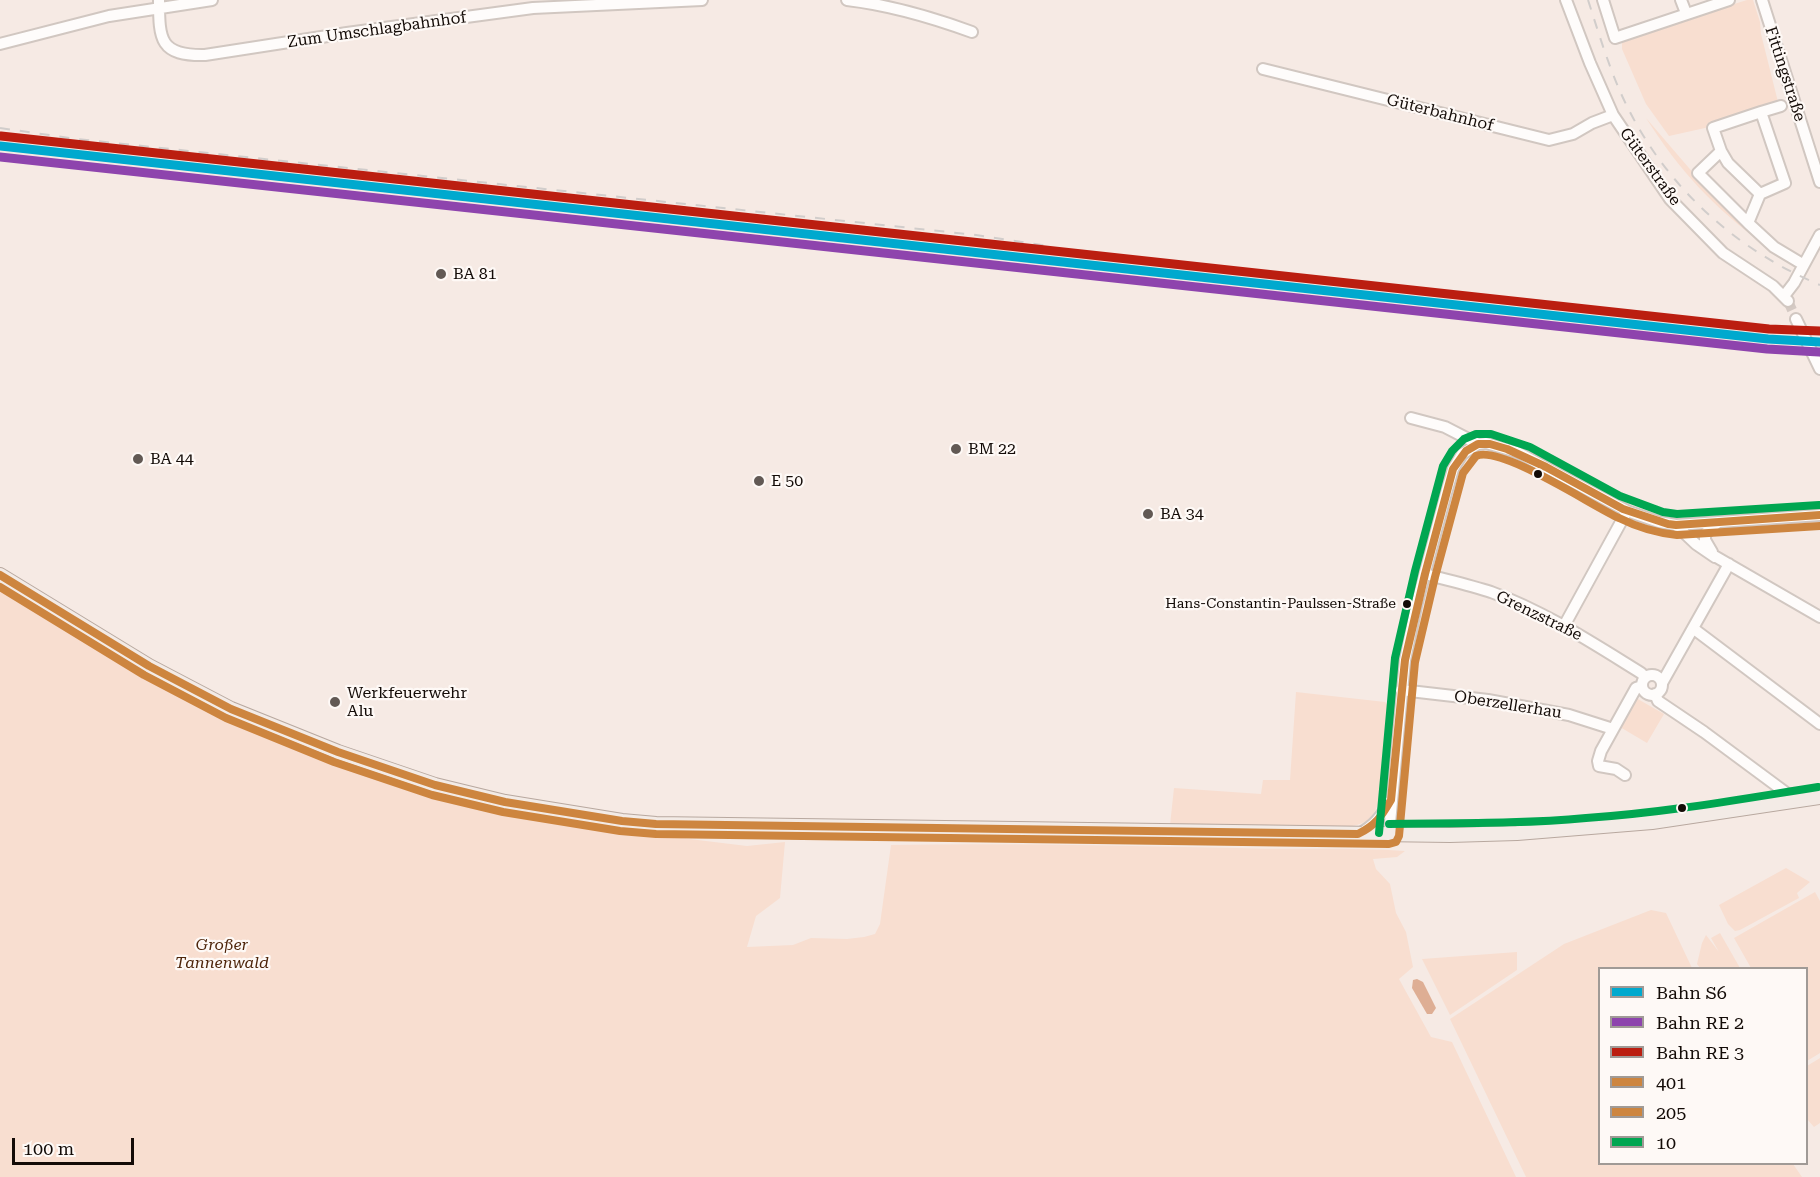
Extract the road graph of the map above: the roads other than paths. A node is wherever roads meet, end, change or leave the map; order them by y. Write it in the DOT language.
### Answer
graph roads {
  1 [pos="212,0"];
  2 [pos="702,0"];
  3 [pos="847,0"];
  4 [pos="1566,0"];
  5 [pos="1603,0"];
  6 [pos="1681,0"];
  7 [pos="1729,0"];
  8 [pos="1762,0"];
  9 [pos="159,4"];
  10 [pos="1686,13"];
  11 [pos="972,32"];
  12 [pos="0,44"];
  13 [pos="1263,69"];
  14 [pos="1781,106"];
  15 [pos="1761,112"];
  16 [pos="1613,115"];
  17 [pos="1721,151"];
  18 [pos="1820,182"];
  19 [pos="1760,194"];
  20 [pos="1748,223"];
  21 [pos="1820,235"];
  22 [pos="1817,248"];
  23 [pos="1798,262"];
  24 [pos="1796,319"];
  25 [pos="1820,369"];
  26 [pos="1411,417"];
  27 [pos="1478,444"];
  28 [pos="1627,511"];
  29 [pos="1820,515"];
  30 [pos="1659,522"];
  31 [pos="1718,522"];
  32 [pos="1676,525"];
  33 [pos="1715,557"];
  34 [pos="1729,564"];
  35 [pos="1425,574"];
  36 [pos="0,575"];
  37 [pos="1820,617"];
  38 [pos="1564,626"];
  39 [pos="1694,629"];
  40 [pos="1644,682"];
  41 [pos="1662,683"];
  42 [pos="1401,690"];
  43 [pos="1656,694"];
  44 [pos="1820,724"];
  45 [pos="1613,729"];
  46 [pos="1625,775"];
  47 [pos="1769,781"];
  48 [pos="1820,797"];
  49 [pos="1391,800"];
  50 [pos="1793,801"];
  51 [pos="1770,805"];
  52 [pos="1358,834"];
  53 [pos="1389,834"];
  1 -- 9 [label="street"];
  2 -- 9 [label="street, Zum Umschlagbahnhof"];
  3 -- 11 [label="street"];
  4 -- 16 [label="street, Güterstraße"];
  5 -- 10 [label="street"];
  6 -- 10 [label="street"];
  7 -- 10 [label="street"];
  8 -- 18 [label="street, Fittingstraße"];
  9 -- 12 [label="street"];
  13 -- 16 [label="street, Güterbahnhof"];
  14 -- 15 [label="street"];
  15 -- 17 [label="street"];
  15 -- 19 [label="street"];
  16 -- 22 [label="street, Güterstraße"];
  17 -- 19 [label="street"];
  17 -- 20 [label="street"];
  19 -- 20 [label="street"];
  20 -- 23 [label="street"];
  21 -- 22 [label="street"];
  24 -- 25 [label="street"];
  26 -- 27 [label="street"];
  27 -- 28 [label="street"];
  27 -- 35 [label="street"];
  28 -- 30 [label="street"];
  28 -- 38 [label="street"];
  29 -- 31 [label="street"];
  30 -- 32 [label="street"];
  30 -- 33 [label="street"];
  31 -- 32 [label="street"];
  31 -- 33 [label="street"];
  32 -- 33 [label="street"];
  33 -- 34 [label="street"];
  34 -- 37 [label="street"];
  34 -- 39 [label="street"];
  35 -- 38 [label="street, Grenzstraße"];
  35 -- 42 [label="street"];
  36 -- 52 [label="main road"];
  38 -- 40 [label="street, Grenzstraße"];
  39 -- 41 [label="street"];
  39 -- 44 [label="street"];
  40 -- 41 [label="street"];
  40 -- 43 [label="street"];
  40 -- 45 [label="street"];
  41 -- 43 [label="street"];
  42 -- 45 [label="street, Oberzellerhau"];
  42 -- 49 [label="street"];
  43 -- 47 [label="street"];
  45 -- 46 [label="street"];
  47 -- 50 [label="street"];
  47 -- 51 [label="street"];
  48 -- 50 [label="main road"];
  49 -- 52 [label="street"];
  49 -- 53 [label="street"];
  50 -- 51 [label="main road"];
  51 -- 53 [label="main road"];
  52 -- 53 [label="main road"];
}
